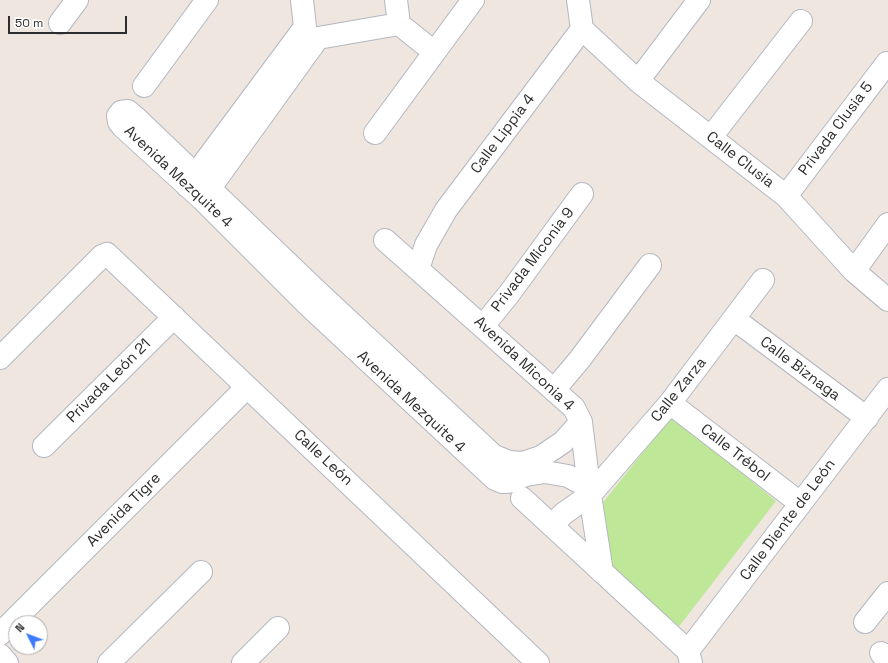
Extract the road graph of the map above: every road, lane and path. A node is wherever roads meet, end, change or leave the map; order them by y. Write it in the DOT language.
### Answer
graph roads {
  1 [pos="77,0"];
  2 [pos="208,0"];
  3 [pos="302,0"];
  4 [pos="396,0"];
  5 [pos="473,0"];
  6 [pos="578,0"];
  7 [pos="699,0"];
  8 [pos="801,21"];
  9 [pos="60,23"];
  10 [pos="399,24"];
  11 [pos="582,29"];
  12 [pos="312,32"];
  13 [pos="434,52"];
  14 [pos="887,63"];
  15 [pos="638,81"];
  16 [pos="144,86"];
  17 [pos="376,133"];
  18 [pos="711,137"];
  19 [pos="582,194"];
  20 [pos="786,196"];
  21 [pos="888,224"];
  22 [pos="385,240"];
  23 [pos="650,266"];
  24 [pos="418,269"];
  25 [pos="854,271"];
  26 [pos="763,280"];
  27 [pos="888,300"];
  28 [pos="174,317"];
  29 [pos="734,319"];
  30 [pos="483,326"];
  31 [pos="0,358"];
  32 [pos="247,387"];
  33 [pos="888,389"];
  34 [pos="554,390"];
  35 [pos="670,403"];
  36 [pos="867,418"];
  37 [pos="581,422"];
  38 [pos="44,446"];
  39 [pos="524,469"];
  40 [pos="589,491"];
  41 [pos="522,498"];
  42 [pos="800,503"];
  43 [pos="552,526"];
  44 [pos="201,572"];
  45 [pos="602,572"];
  46 [pos="888,593"];
  47 [pos="865,622"];
  48 [pos="278,628"];
  49 [pos="0,634"];
  50 [pos="0,655"];
  51 [pos="690,657"];
  52 [pos="528,660"];
  53 [pos="7,663"];
  54 [pos="109,663"];
  55 [pos="243,663"];
  1 -- 9 [label="street"];
  2 -- 16 [label="street"];
  3 -- 12 [label="street"];
  4 -- 10 [label="street"];
  5 -- 13 [label="street"];
  6 -- 11 [label="street"];
  7 -- 15 [label="street"];
  8 -- 18 [label="street"];
  10 -- 12 [label="street"];
  10 -- 13 [label="street"];
  11 -- 15 [label="street, Calle Clusia"];
  11 -- 24 [label="street, Calle Lippia 4"];
  12 -- 39 [label="street, Avenida Mezquite 4"];
  13 -- 17 [label="street"];
  14 -- 20 [label="street, Privada Clusia 5"];
  15 -- 18 [label="street, Calle Clusia"];
  18 -- 20 [label="street, Calle Clusia"];
  19 -- 30 [label="street, Privada Miconia 9"];
  20 -- 25 [label="street, Calle Clusia"];
  21 -- 25 [label="street"];
  22 -- 24 [label="street, Avenida Miconia 4"];
  23 -- 34 [label="street"];
  24 -- 30 [label="street, Avenida Miconia 4"];
  25 -- 27 [label="street, Calle Clusia"];
  26 -- 29 [label="street, Calle Zarza"];
  28 -- 31 [label="street, Calle León"];
  28 -- 32 [label="street, Calle León"];
  28 -- 38 [label="street, Privada León 21"];
  29 -- 35 [label="street, Calle Zarza"];
  29 -- 36 [label="street, Calle Biznaga"];
  30 -- 34 [label="street, Avenida Miconia 4"];
  32 -- 49 [label="street, Avenida Tigre"];
  32 -- 52 [label="street, Calle León"];
  33 -- 36 [label="street, Calle Diente de León"];
  34 -- 37 [label="street, Avenida Miconia 4"];
  35 -- 40 [label="street, Calle Zarza"];
  35 -- 42 [label="street, Calle Trébol"];
  36 -- 42 [label="street, Calle Diente de León"];
  37 -- 39 [label="street, Avenida Mezquite 4"];
  37 -- 40 [label="street, Avenida Miconia 4"];
  39 -- 40 [label="street, Avenida Mezquite 4"];
  40 -- 43 [label="street, Calle Zarza"];
  40 -- 45 [label="street, Avenida Miconia 4"];
  41 -- 43 [label="street"];
  42 -- 51 [label="street, Calle Diente de León"];
  43 -- 45 [label="street"];
  44 -- 54 [label="street"];
  45 -- 51 [label="street"];
  46 -- 47 [label="street"];
  48 -- 55 [label="street"];
  50 -- 53 [label="street"];
}
